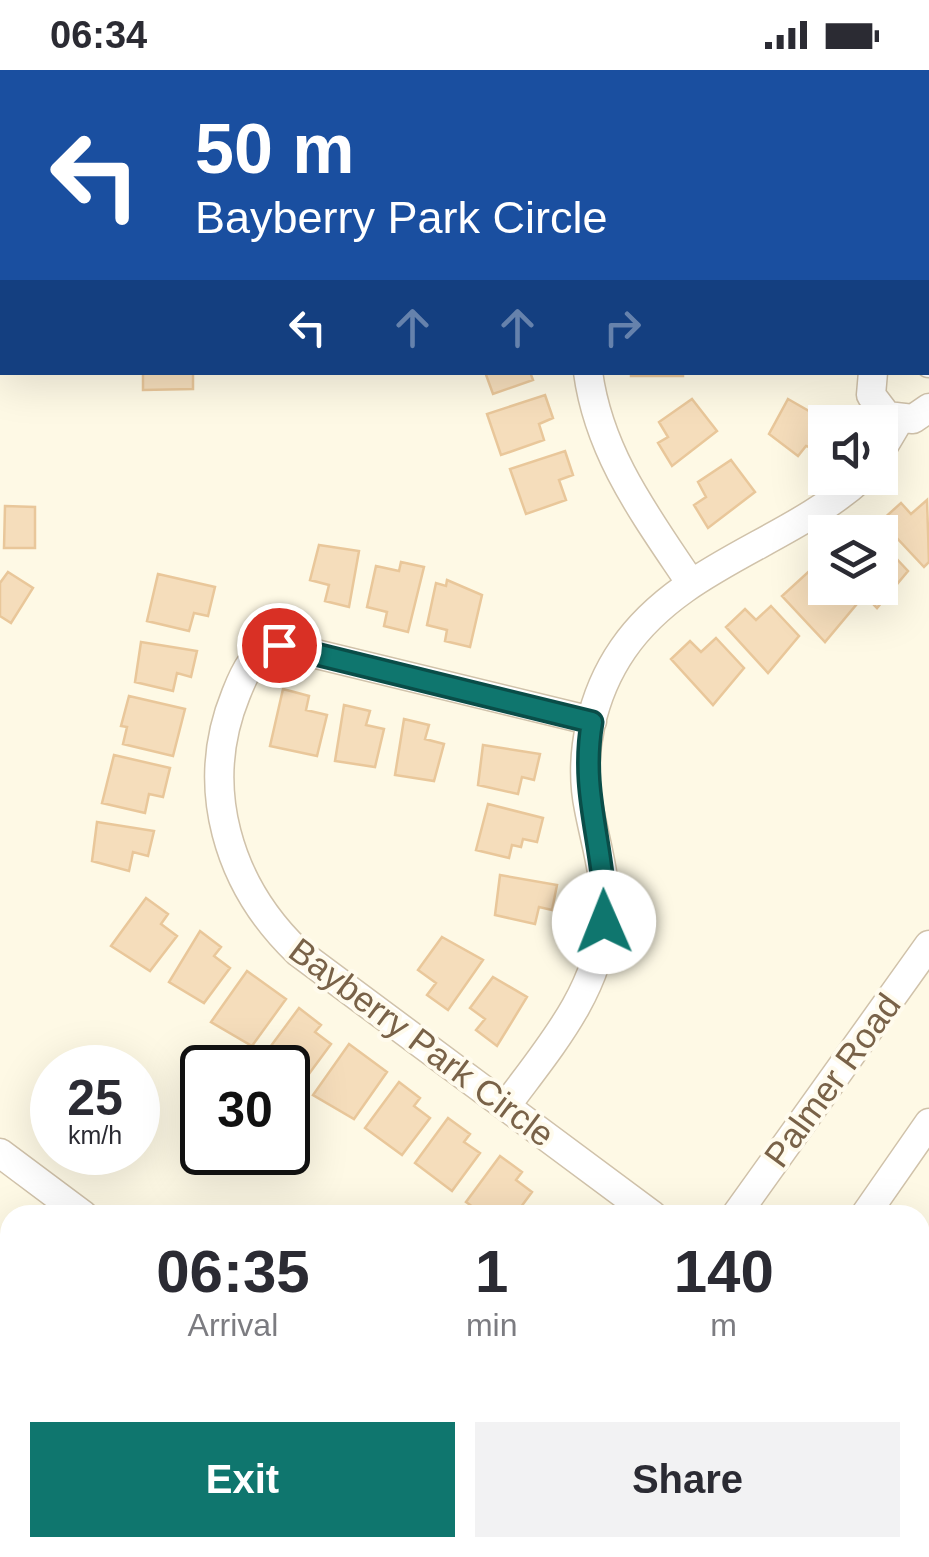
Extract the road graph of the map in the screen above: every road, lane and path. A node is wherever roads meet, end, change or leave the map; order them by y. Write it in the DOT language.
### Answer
graph roads {
  1 [pos="589,375"];
  2 [pos="873,375"];
  3 [pos="929,408"];
  4 [pos="899,420"];
  5 [pos="839,495"];
  6 [pos="690,582"];
  7 [pos="592,722"];
  8 [pos="929,946"];
  9 [pos="506,1106"];
  10 [pos="929,1123"];
  11 [pos="0,1153"];
  12 [pos="70,1205"];
  13 [pos="639,1205"];
  14 [pos="743,1205"];
  15 [pos="872,1205"];
  1 -- 6 [label="street"];
  2 -- 4 [label="street"];
  3 -- 4 [label="street"];
  5 -- 6 [label="street"];
  6 -- 7 [label="street"];
  7 -- 9 [label="street"];
  7 -- 9 [label="street, Bayberry Park Circle"];
  8 -- 14 [label="street, Palmer Road"];
  9 -- 13 [label="street, Bayberry Park Circle"];
  10 -- 15 [label="street"];
  11 -- 12 [label="street"];
}
